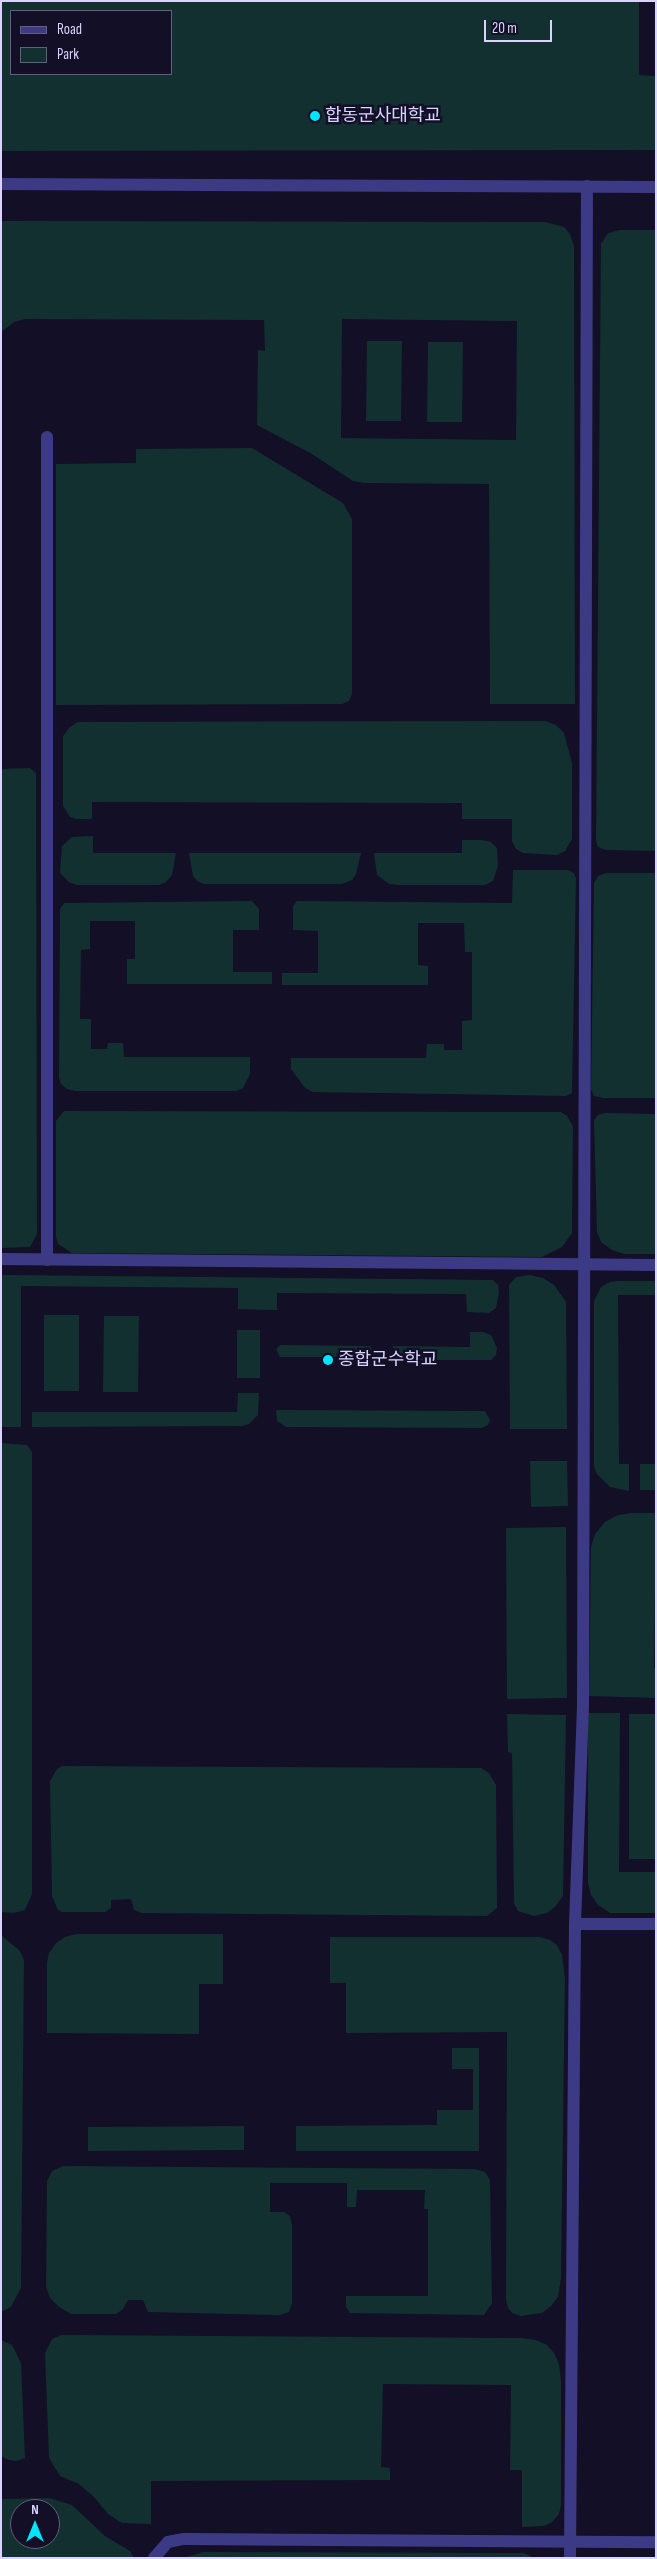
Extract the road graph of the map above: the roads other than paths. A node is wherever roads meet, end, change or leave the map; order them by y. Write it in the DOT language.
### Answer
graph roads {
  1 [pos="1,184"];
  2 [pos="587,186"];
  3 [pos="656,187"];
  4 [pos="47,437"];
  5 [pos="1,1259"];
  6 [pos="47,1260"];
  7 [pos="584,1265"];
  8 [pos="656,1265"];
  9 [pos="575,1924"];
  10 [pos="656,1924"];
  11 [pos="571,2541"];
  12 [pos="656,2542"];
  13 [pos="154,2558"];
  14 [pos="570,2558"];
  1 -- 2 [label="street"];
  2 -- 3 [label="street"];
  2 -- 7 [label="street"];
  4 -- 6 [label="street"];
  5 -- 6 [label="street"];
  6 -- 7 [label="street"];
  7 -- 8 [label="street"];
  7 -- 9 [label="street"];
  9 -- 10 [label="street"];
  9 -- 11 [label="street"];
  11 -- 12 [label="street"];
  11 -- 13 [label="street"];
  11 -- 14 [label="street"];
}
